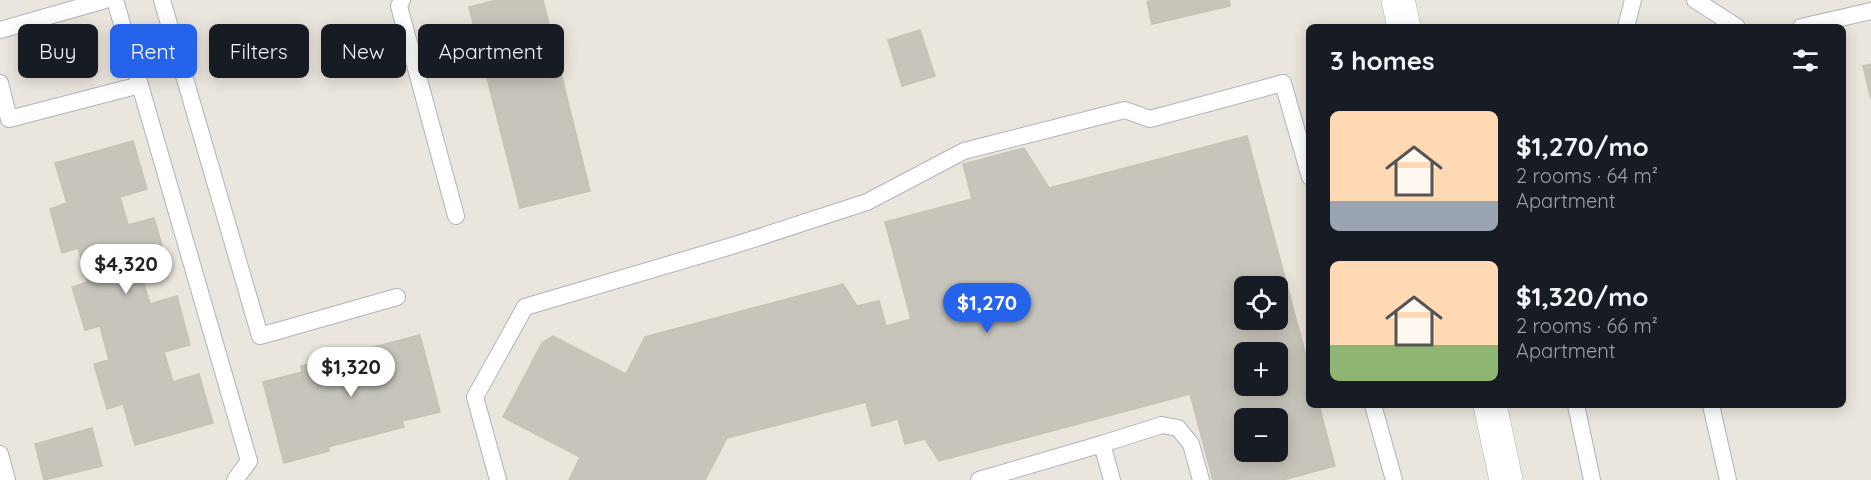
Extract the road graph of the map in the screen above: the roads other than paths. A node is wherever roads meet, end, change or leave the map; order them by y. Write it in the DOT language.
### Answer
graph roads {
  1 [pos="115,0"];
  2 [pos="162,0"];
  3 [pos="402,0"];
  4 [pos="1398,0"];
  5 [pos="1633,0"];
  6 [pos="1695,0"];
  7 [pos="98,1"];
  8 [pos="1870,7"];
  9 [pos="1403,24"];
  10 [pos="1627,24"];
  11 [pos="1732,24"];
  12 [pos="1811,24"];
  13 [pos="0,30"];
  14 [pos="0,82"];
  15 [pos="140,85"];
  16 [pos="1306,163"];
  17 [pos="456,216"];
  18 [pos="397,297"];
  19 [pos="1374,408"];
  20 [pos="1491,408"];
  21 [pos="1577,408"];
  22 [pos="1712,408"];
  23 [pos="1102,444"];
  24 [pos="0,454"];
  25 [pos="8,480"];
  26 [pos="235,480"];
  27 [pos="498,480"];
  28 [pos="979,480"];
  29 [pos="1112,480"];
  30 [pos="1202,480"];
  31 [pos="1394,480"];
  32 [pos="1506,480"];
  33 [pos="1592,480"];
  34 [pos="1728,480"];
  1 -- 15 [label="lane"];
  2 -- 18 [label="lane"];
  3 -- 17 [label="lane"];
  4 -- 9 [label="street"];
  5 -- 10 [label="lane"];
  6 -- 11 [label="lane"];
  7 -- 13 [label="lane"];
  8 -- 12 [label="lane"];
  14 -- 15 [label="lane"];
  15 -- 26 [label="lane"];
  16 -- 27 [label="lane"];
  19 -- 31 [label="lane"];
  20 -- 32 [label="street"];
  21 -- 33 [label="lane"];
  22 -- 34 [label="lane"];
  23 -- 28 [label="lane"];
  23 -- 29 [label="lane"];
  23 -- 30 [label="lane"];
  24 -- 25 [label="lane"];
}
